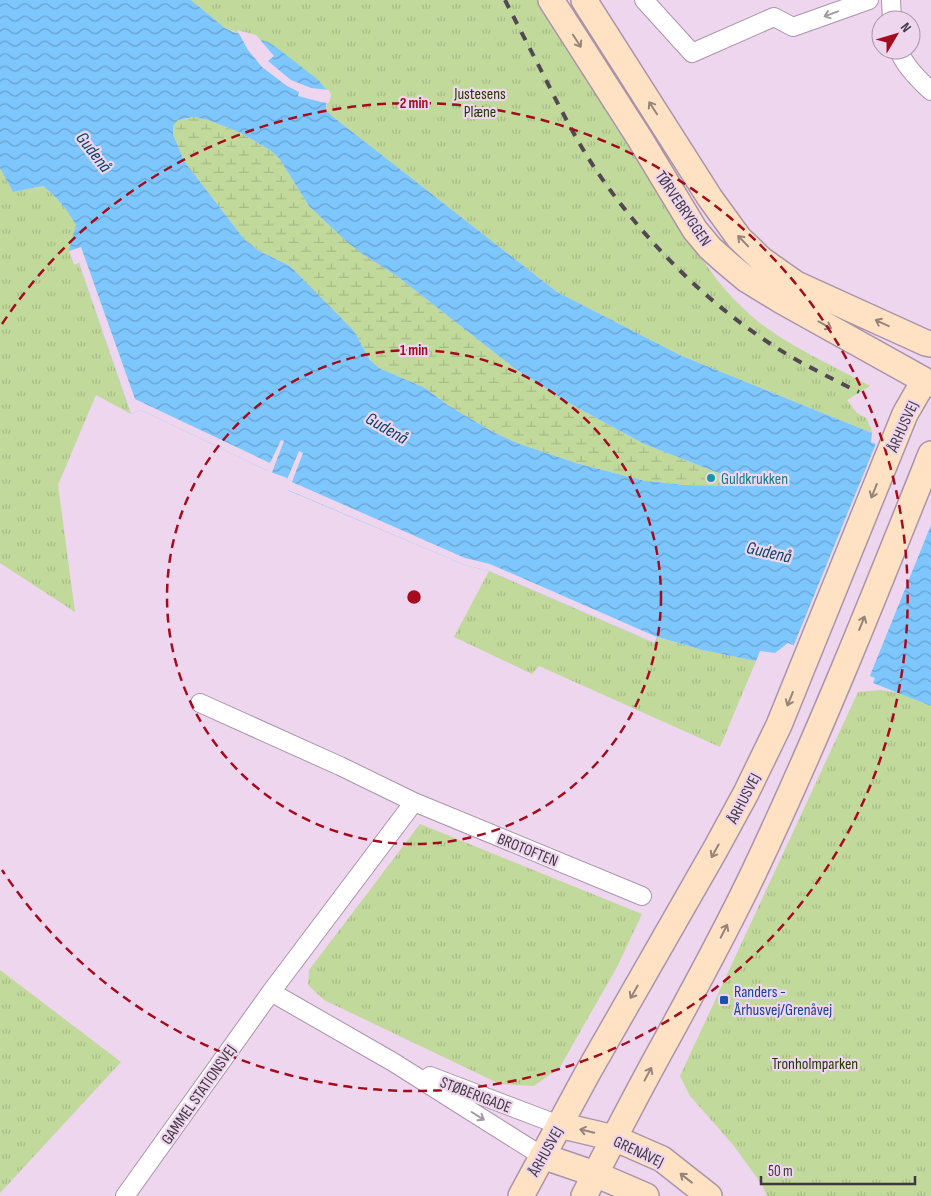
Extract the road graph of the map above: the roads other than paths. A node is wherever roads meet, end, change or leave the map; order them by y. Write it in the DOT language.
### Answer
graph roads {
  1 [pos="551,0"];
  2 [pos="584,0"];
  3 [pos="644,0"];
  4 [pos="869,0"];
  5 [pos="904,60"];
  6 [pos="931,91"];
  7 [pos="929,345"];
  8 [pos="929,381"];
  9 [pos="930,457"];
  10 [pos="200,704"];
  11 [pos="414,802"];
  12 [pos="642,896"];
  13 [pos="271,992"];
  14 [pos="392,1062"];
  15 [pos="559,1125"];
  16 [pos="614,1138"];
  17 [pos="542,1156"];
  18 [pos="595,1174"];
  19 [pos="125,1196"];
  20 [pos="521,1196"];
  21 [pos="584,1196"];
  22 [pos="646,1196"];
  23 [pos="709,1196"];
  1 -- 8 [label="main road, TØRVEBRYGGEN, one-way"];
  7 -- 2 [label="main road, TØRVEBRYGGEN, one-way"];
  4 -- 3 [label="street, one-way"];
  5 -- 6 [label="street"];
  8 -- 15 [label="main road, ÅRHUSVEJ, one-way"];
  16 -- 9 [label="main road, one-way"];
  10 -- 11 [label="street, BROTOFTEN"];
  11 -- 12 [label="street, BROTOFTEN"];
  11 -- 13 [label="street"];
  13 -- 14 [label="street, STØBERIGADE"];
  13 -- 19 [label="street, GAMMEL STATIONSVEJ"];
  14 -- 15 [label="street, STØBERIGADE"];
  14 -- 17 [label="street, STØBERIGADE, one-way"];
  16 -- 15 [label="main road, GRENÅVEJ, one-way"];
  15 -- 17 [label="main road, ÅRHUSVEJ"];
  16 -- 18 [label="main road"];
  23 -- 16 [label="main road, GRENÅVEJ, one-way"];
  17 -- 18 [label="main road"];
  17 -- 20 [label="main road, ÅRHUSVEJ"];
  18 -- 21 [label="main road"];
  18 -- 22 [label="main road"];
}
